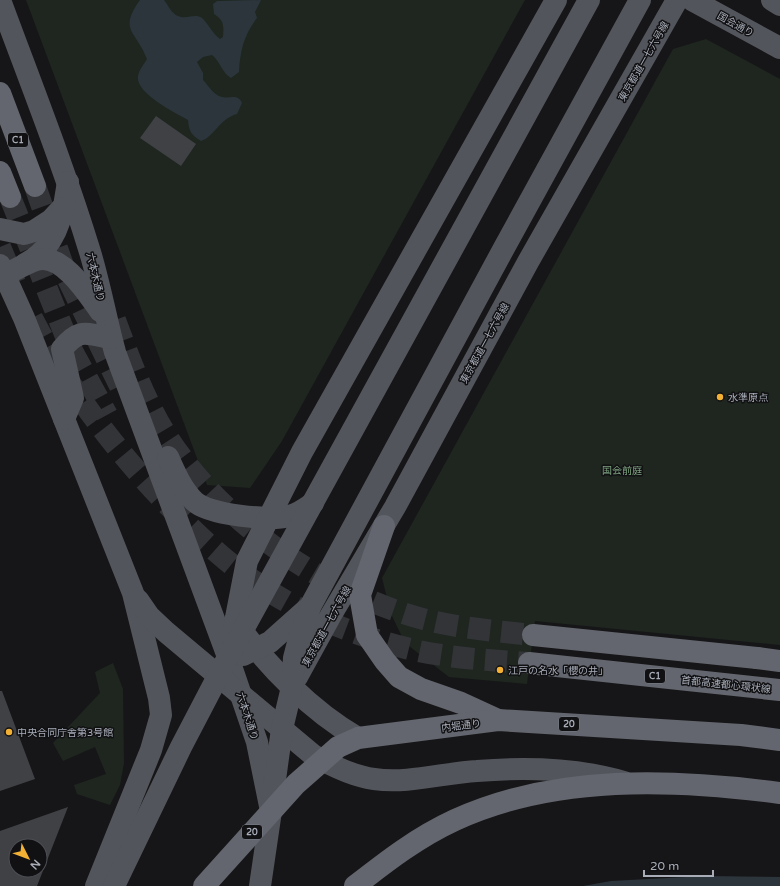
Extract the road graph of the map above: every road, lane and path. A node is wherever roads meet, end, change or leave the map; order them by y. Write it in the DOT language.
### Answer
graph roads {
  1 [pos="0,0"];
  2 [pos="556,0"];
  3 [pos="589,0"];
  4 [pos="640,0"];
  5 [pos="677,0"];
  6 [pos="692,0"];
  7 [pos="772,0"];
  8 [pos="780,5"];
  9 [pos="780,48"];
  10 [pos="0,93"];
  11 [pos="0,172"];
  12 [pos="68,182"];
  13 [pos="35,186"];
  14 [pos="10,197"];
  15 [pos="64,206"];
  16 [pos="0,229"];
  17 [pos="2,272"];
  18 [pos="105,318"];
  19 [pos="113,345"];
  20 [pos="64,419"];
  21 [pos="313,503"];
  22 [pos="268,519"];
  23 [pos="384,526"];
  24 [pos="190,553"];
  25 [pos="133,593"];
  26 [pos="311,605"];
  27 [pos="239,626"];
  28 [pos="533,635"];
  29 [pos="178,641"];
  30 [pos="256,650"];
  31 [pos="228,657"];
  32 [pos="780,660"];
  33 [pos="529,663"];
  34 [pos="218,676"];
  35 [pos="292,687"];
  36 [pos="780,690"];
  37 [pos="241,695"];
  38 [pos="498,720"];
  39 [pos="282,729"];
  40 [pos="358,738"];
  41 [pos="780,740"];
  42 [pos="322,760"];
  43 [pos="630,784"];
  44 [pos="780,793"];
  45 [pos="271,812"];
  46 [pos="96,886"];
  47 [pos="114,886"];
  48 [pos="204,886"];
  49 [pos="260,886"];
  50 [pos="355,886"];
  1 -- 12 [label="main road, 六本木通り"];
  2 -- 22 [label="main road"];
  3 -- 21 [label="main road"];
  4 -- 26 [label="main road, 東京都道一七六号線"];
  5 -- 23 [label="main road, 東京都道一七六号線"];
  6 -- 9 [label="main road, 国会通り"];
  7 -- 8 [label="main road"];
  10 -- 13 [label="highway, C1"];
  11 -- 14 [label="highway"];
  12 -- 15 [label="main road"];
  12 -- 18 [label="main road, 六本木通り"];
  15 -- 16 [label="main road"];
  15 -- 17 [label="main road"];
  17 -- 18 [label="main road"];
  17 -- 20 [label="main road"];
  18 -- 19 [label="main road, 六本木通り"];
  19 -- 20 [label="main road"];
  19 -- 22 [label="main road"];
  19 -- 24 [label="main road, 六本木通り"];
  20 -- 25 [label="main road"];
  21 -- 22 [label="main road"];
  21 -- 27 [label="main road"];
  22 -- 27 [label="main road"];
  23 -- 35 [label="main road, 東京都道一七六号線"];
  23 -- 38 [label="highway"];
  24 -- 27 [label="main road, 六本木通り"];
  24 -- 31 [label="main road, 六本木通り"];
  25 -- 29 [label="main road"];
  25 -- 46 [label="main road"];
  26 -- 30 [label="main road"];
  26 -- 35 [label="main road, 東京都道一七六号線"];
  27 -- 30 [label="main road, 六本木通り"];
  27 -- 31 [label="main road"];
  28 -- 32 [label="highway, bridge"];
  29 -- 31 [label="main road"];
  29 -- 34 [label="main road"];
  30 -- 31 [label="main road"];
  30 -- 35 [label="main road, 六本木通り"];
  31 -- 34 [label="main road"];
  31 -- 37 [label="main road, 六本木通り"];
  33 -- 36 [label="highway, 首都高速都心環状線 / C1"];
  34 -- 37 [label="main road"];
  34 -- 47 [label="main road"];
  35 -- 39 [label="main road, 東京都道一七六号線"];
  35 -- 40 [label="main road, 六本木通り"];
  37 -- 39 [label="main road"];
  37 -- 45 [label="main road, 六本木通り"];
  38 -- 40 [label="highway, 内堀通り / 20"];
  38 -- 41 [label="highway, 内堀通り / 20"];
  39 -- 42 [label="main road"];
  39 -- 45 [label="main road, 東京都道一七六号線"];
  40 -- 42 [label="highway, 内堀通り / 20"];
  42 -- 43 [label="main road"];
  42 -- 45 [label="highway, 内堀通り / 20"];
  43 -- 44 [label="highway"];
  43 -- 50 [label="highway"];
  45 -- 48 [label="highway, 内堀通り / 20"];
  45 -- 49 [label="main road, 六本木通り"];
}
